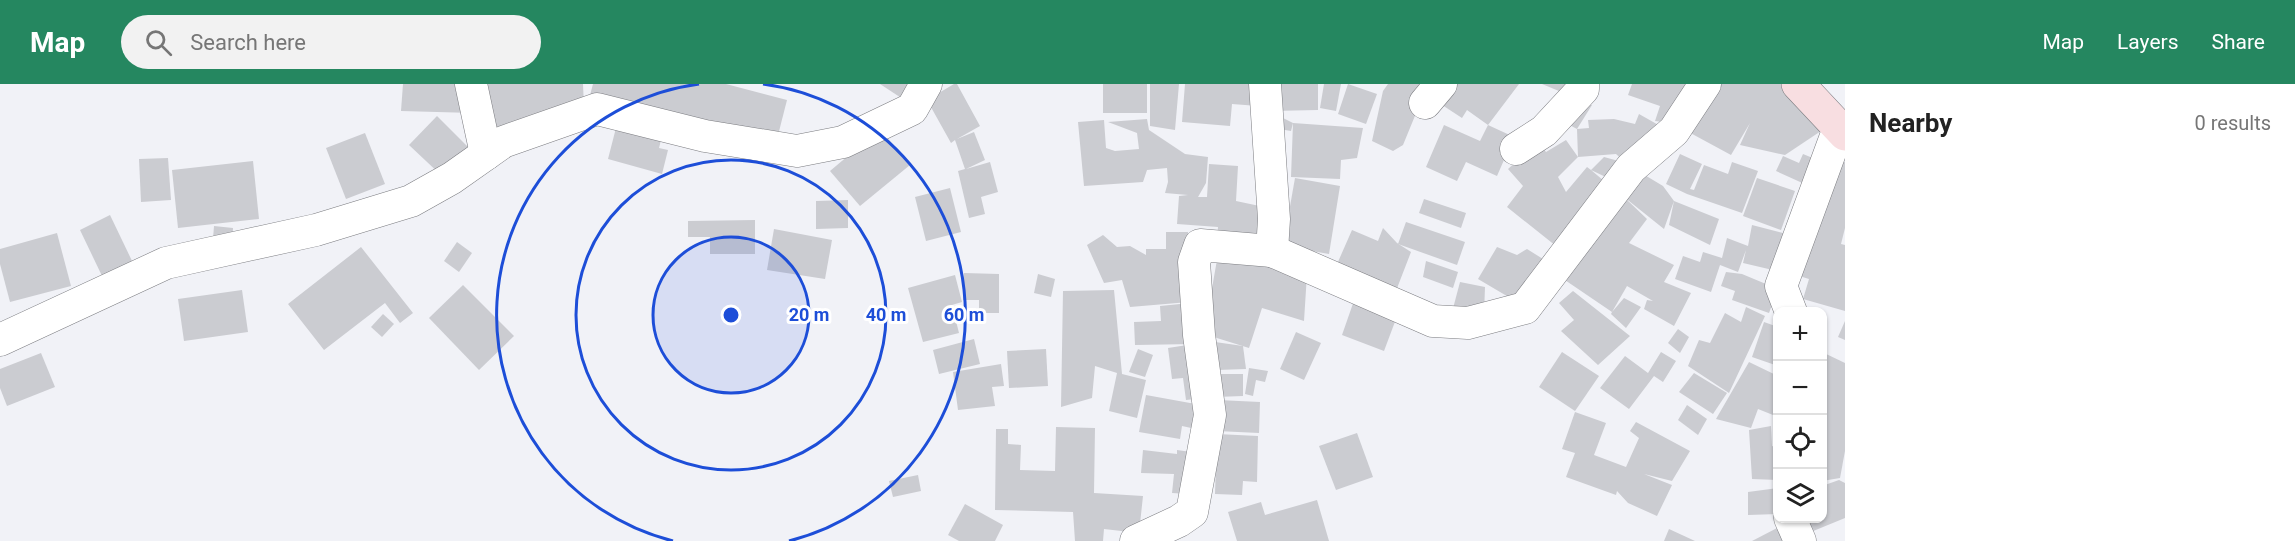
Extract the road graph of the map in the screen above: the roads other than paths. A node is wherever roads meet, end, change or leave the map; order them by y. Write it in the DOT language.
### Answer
graph roads {
  1 [pos="471,84"];
  2 [pos="926,84"];
  3 [pos="1265,84"];
  4 [pos="1583,84"];
  5 [pos="1705,84"];
  6 [pos="1798,84"];
  7 [pos="1842,131"];
  8 [pos="1516,148"];
  9 [pos="486,154"];
  10 [pos="1272,251"];
  11 [pos="1789,307"];
  12 [pos="0,340"];
  13 [pos="1792,523"];
  14 [pos="1136,541"];
  15 [pos="1800,541"];
  1 -- 9 [label="street"];
  2 -- 9 [label="street"];
  3 -- 10 [label="street"];
  4 -- 8 [label="street"];
  5 -- 10 [label="street"];
  6 -- 7 [label="main road"];
  7 -- 11 [label="street"];
  9 -- 12 [label="street"];
  10 -- 14 [label="street"];
  13 -- 15 [label="street"];
}
